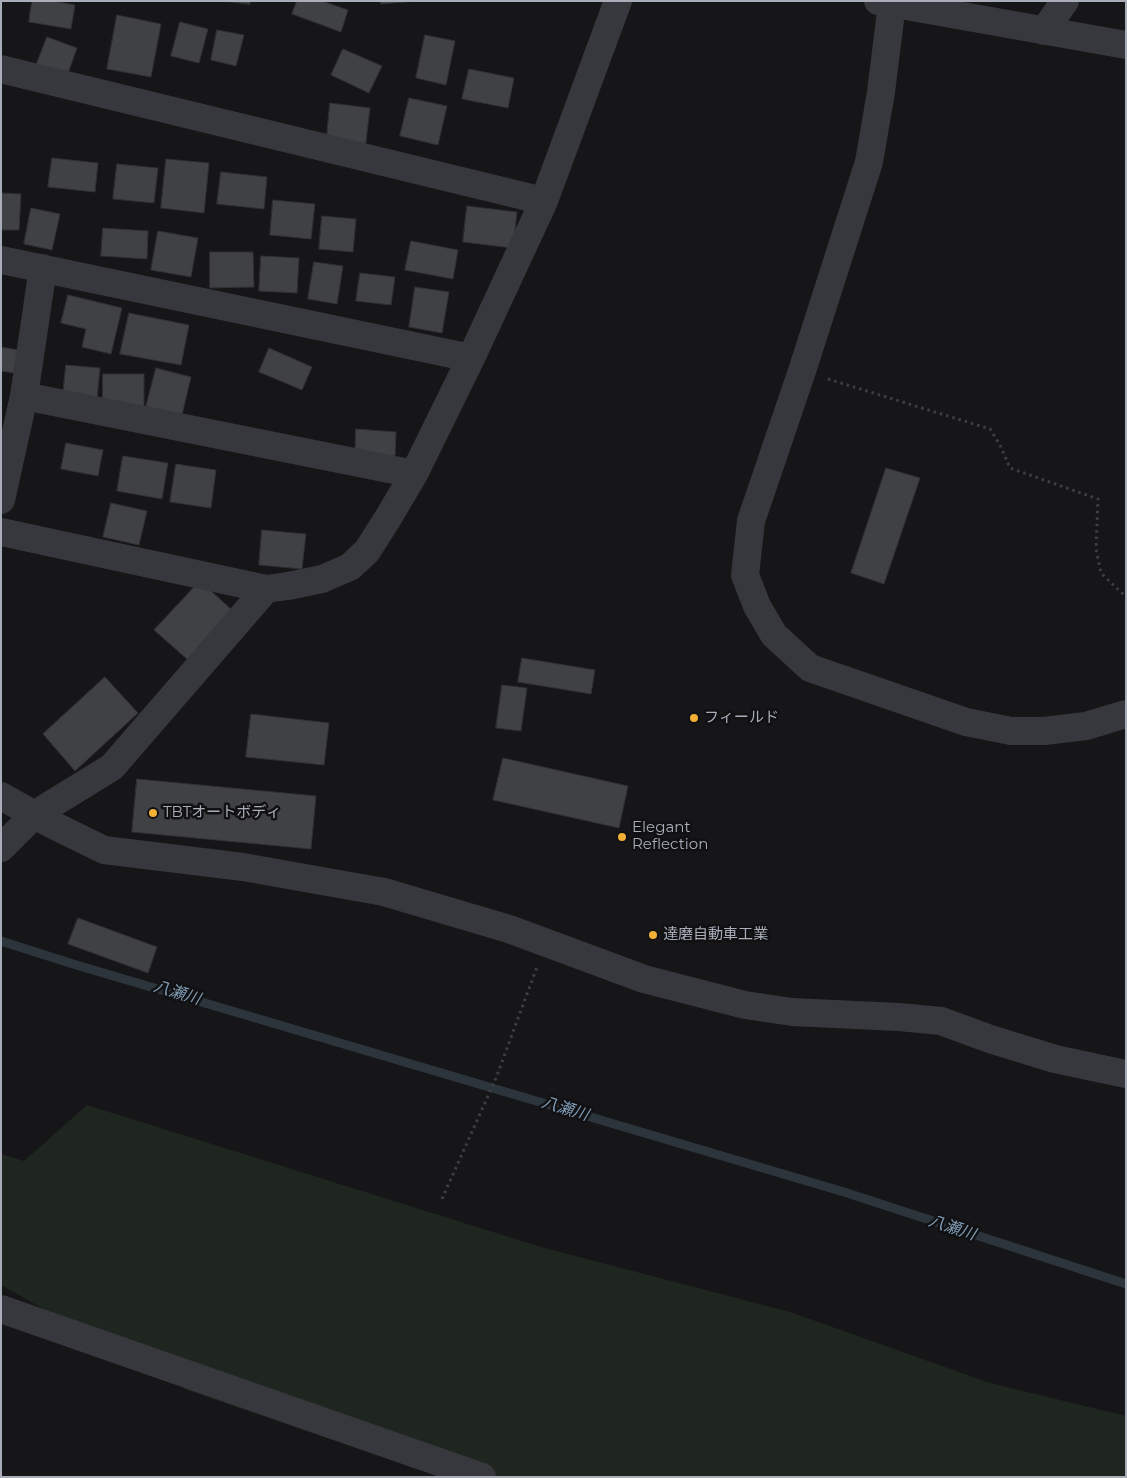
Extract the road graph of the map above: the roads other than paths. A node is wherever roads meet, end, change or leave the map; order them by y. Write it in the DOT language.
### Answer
graph roads {
  1 [pos="618,1"];
  2 [pos="1066,1"];
  3 [pos="885,2"];
  4 [pos="1044,31"];
  5 [pos="1126,45"];
  6 [pos="1,69"];
  7 [pos="544,200"];
  8 [pos="1,260"];
  9 [pos="43,268"];
  10 [pos="471,358"];
  11 [pos="24,396"];
  12 [pos="414,474"];
  13 [pos="1,500"];
  14 [pos="1,532"];
  15 [pos="266,589"];
  16 [pos="1126,714"];
  17 [pos="1,796"];
  18 [pos="34,815"];
  19 [pos="1,848"];
  20 [pos="1126,1074"];
  21 [pos="1,1309"];
  22 [pos="482,1477"];
  1 -- 7 [label="street"];
  2 -- 4 [label="street"];
  3 -- 4 [label="street"];
  3 -- 16 [label="street"];
  4 -- 5 [label="street"];
  6 -- 7 [label="street"];
  7 -- 10 [label="street"];
  8 -- 9 [label="street"];
  9 -- 10 [label="street"];
  9 -- 11 [label="street"];
  10 -- 12 [label="street"];
  11 -- 12 [label="street"];
  11 -- 13 [label="street"];
  12 -- 15 [label="street"];
  14 -- 15 [label="street"];
  15 -- 18 [label="street"];
  17 -- 18 [label="street"];
  18 -- 19 [label="street"];
  18 -- 20 [label="street"];
  21 -- 22 [label="street"];
}
